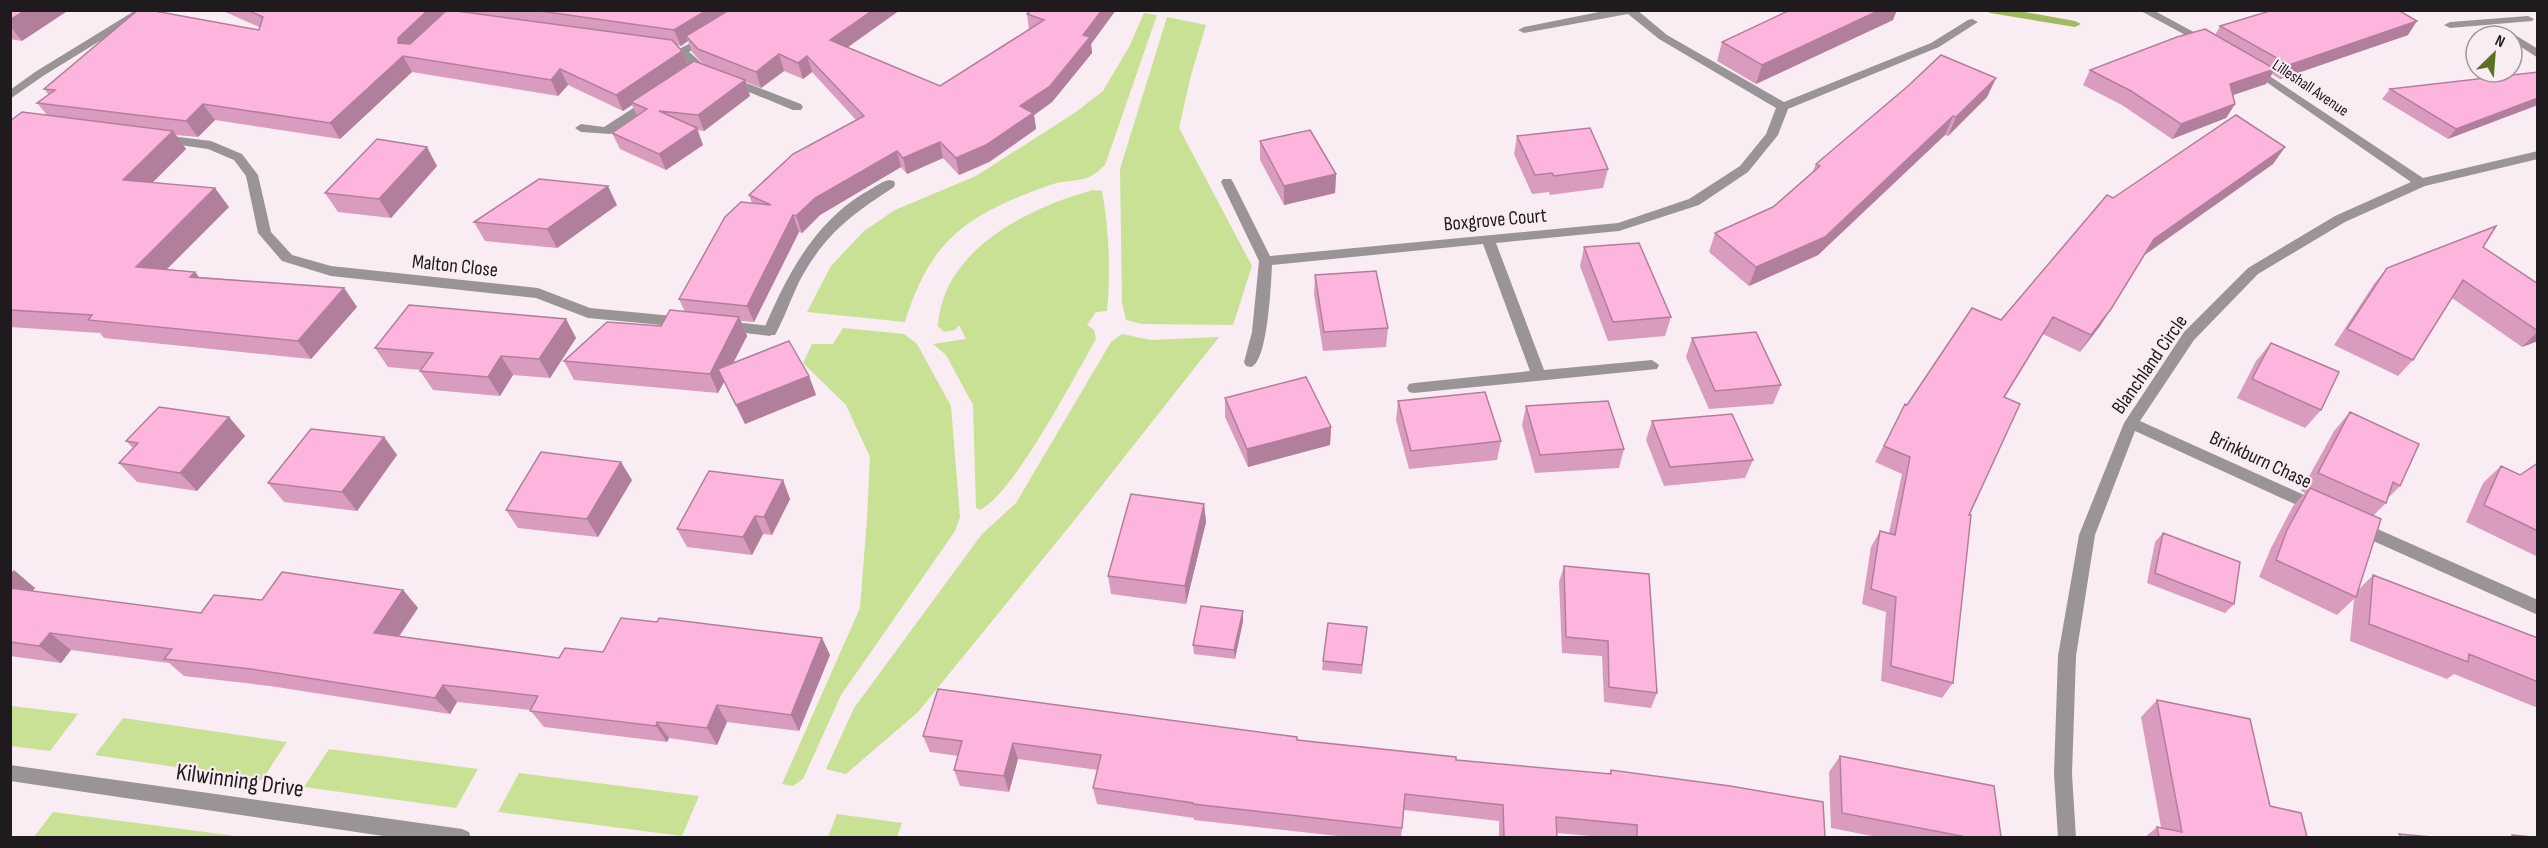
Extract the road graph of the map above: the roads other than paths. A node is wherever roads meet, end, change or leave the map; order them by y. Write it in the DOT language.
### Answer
graph roads {
  1 [pos="145,10"];
  2 [pos="1630,10"];
  3 [pos="2144,10"];
  4 [pos="2528,18"];
  5 [pos="1972,22"];
  6 [pos="2492,22"];
  7 [pos="2495,24"];
  8 [pos="2450,25"];
  9 [pos="1524,30"];
  10 [pos="713,34"];
  11 [pos="2524,45"];
  12 [pos="649,48"];
  13 [pos="2219,49"];
  14 [pos="683,52"];
  15 [pos="2538,55"];
  16 [pos="2238,59"];
  17 [pos="662,94"];
  18 [pos="10,96"];
  19 [pos="797,107"];
  20 [pos="1783,107"];
  21 [pos="581,128"];
  22 [pos="154,138"];
  23 [pos="2538,155"];
  24 [pos="1227,182"];
  25 [pos="2421,183"];
  26 [pos="889,184"];
  27 [pos="1488,239"];
  28 [pos="1266,261"];
  29 [pos="1251,362"];
  30 [pos="1653,365"];
  31 [pos="1539,375"];
  32 [pos="1414,388"];
  33 [pos="2131,423"];
  34 [pos="2538,608"];
  35 [pos="10,773"];
  36 [pos="462,837"];
  37 [pos="2067,837"];
  1 -- 18 [label="street"];
  2 -- 9 [label="street"];
  2 -- 20 [label="street"];
  3 -- 13 [label="street"];
  4 -- 6 [label="street"];
  5 -- 20 [label="street"];
  6 -- 7 [label="street"];
  6 -- 8 [label="street"];
  10 -- 14 [label="street"];
  11 -- 15 [label="street"];
  12 -- 14 [label="street"];
  14 -- 19 [label="street"];
  16 -- 25 [label="street, Lilleshall Avenue"];
  17 -- 21 [label="street"];
  20 -- 27 [label="street, Boxgrove Court"];
  22 -- 26 [label="street, Malton Close"];
  23 -- 25 [label="street, Blanchland Circle"];
  24 -- 28 [label="street"];
  25 -- 33 [label="street, Blanchland Circle"];
  27 -- 28 [label="street, Boxgrove Court"];
  27 -- 31 [label="street"];
  28 -- 29 [label="street"];
  30 -- 31 [label="street"];
  31 -- 32 [label="street"];
  33 -- 34 [label="street, Brinkburn Chase"];
  33 -- 37 [label="street, Blanchland Circle"];
  35 -- 36 [label="street, Kilwinning Drive"];
}
